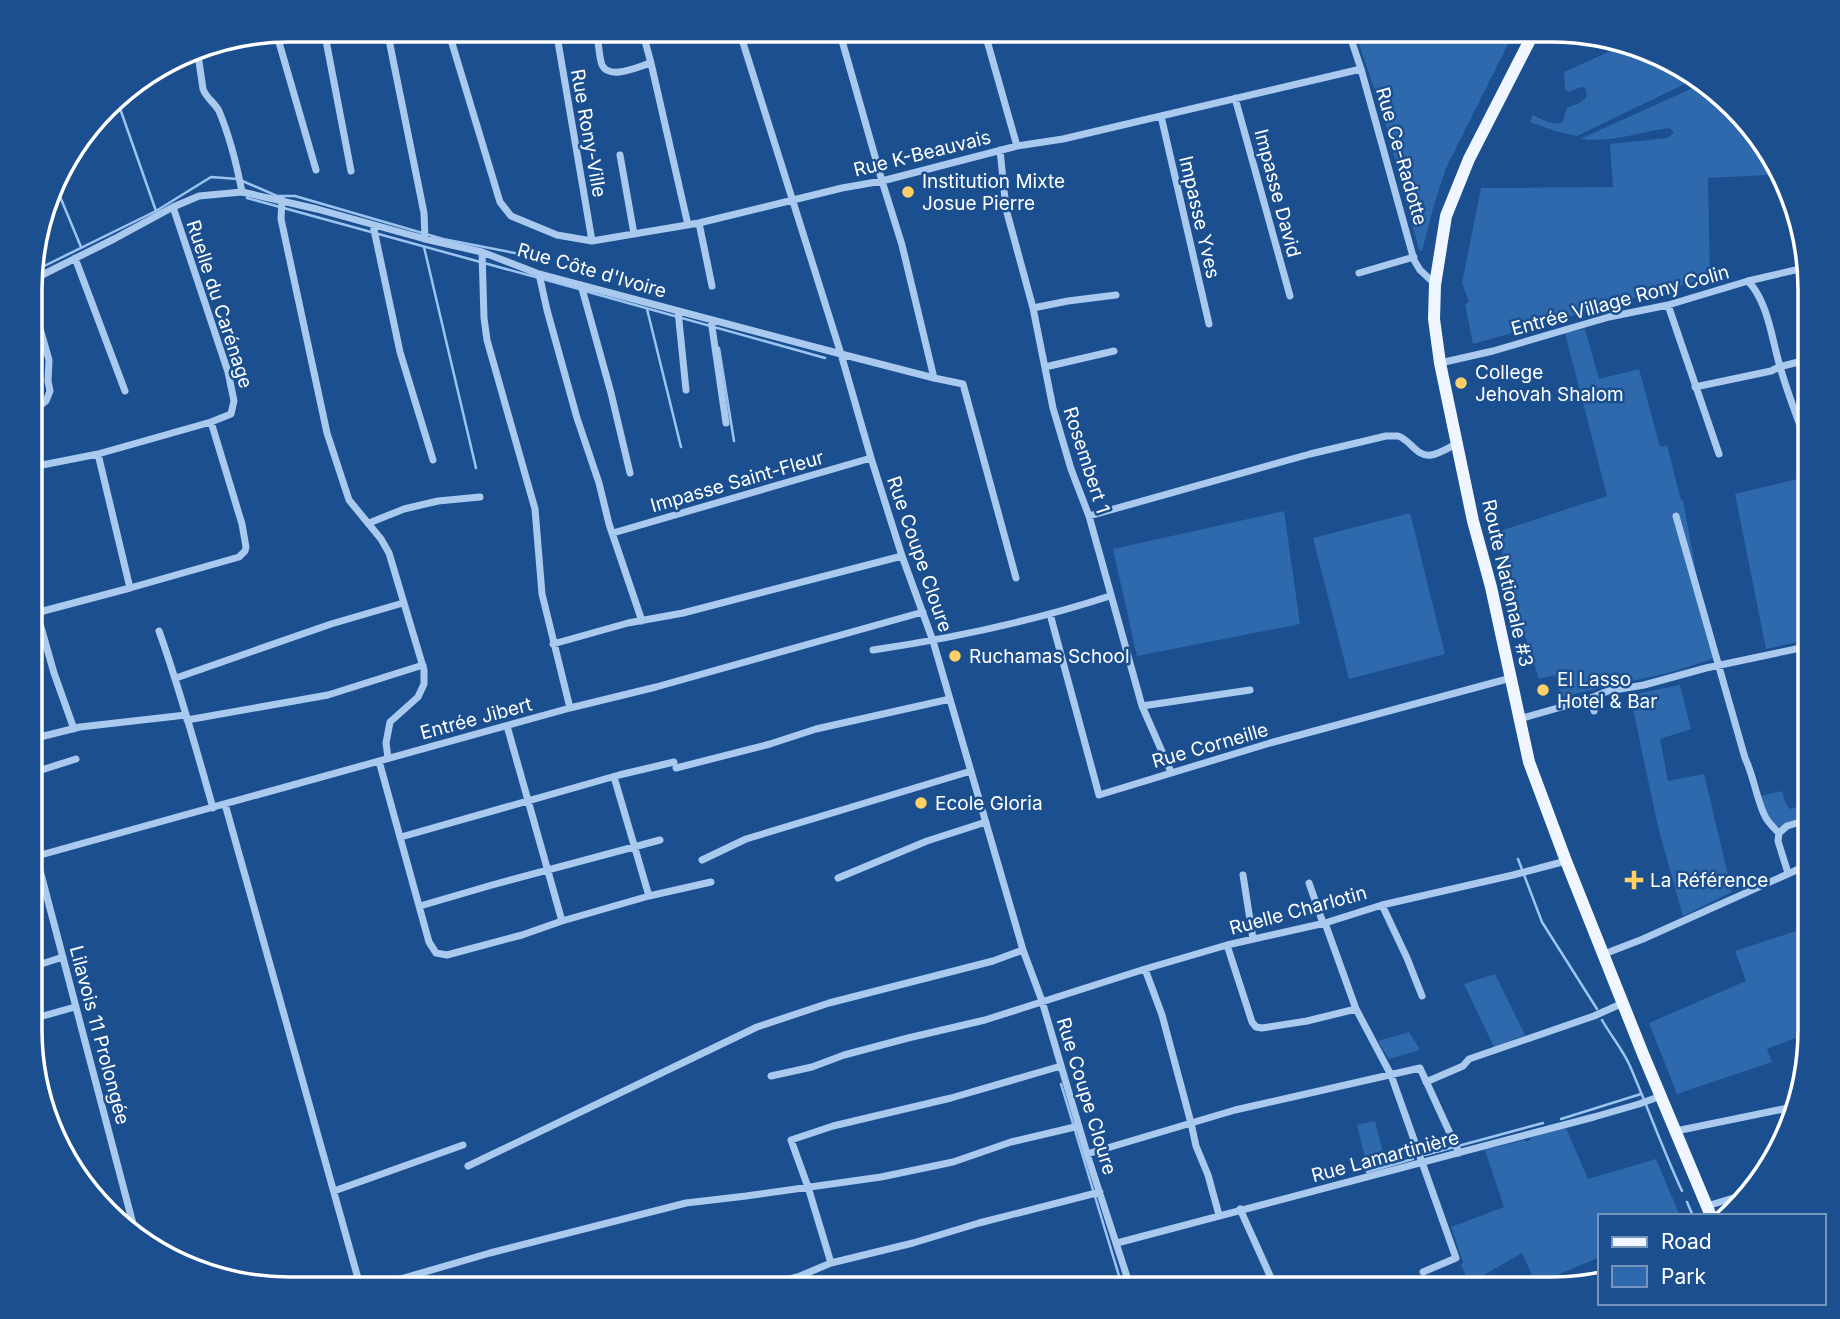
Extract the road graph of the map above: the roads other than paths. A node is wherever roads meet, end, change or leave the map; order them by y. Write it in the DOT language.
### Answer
graph roads {
  1 [pos="326,42"];
  2 [pos="389,42"];
  3 [pos="452,42"];
  4 [pos="557,42"];
  5 [pos="598,42"];
  6 [pos="645,42"];
  7 [pos="743,42"];
  8 [pos="843,42"];
  9 [pos="279,43"];
  10 [pos="988,43"];
  11 [pos="1352,43"];
  12 [pos="1528,43"];
  13 [pos="198,59"];
  14 [pos="651,63"];
  15 [pos="1361,69"];
  16 [pos="1235,98"];
  17 [pos="1161,116"];
  18 [pos="1017,146"];
  19 [pos="1000,150"];
  20 [pos="620,155"];
  21 [pos="316,170"];
  22 [pos="351,171"];
  23 [pos="882,181"];
  24 [pos="242,189"];
  25 [pos="282,201"];
  26 [pos="792,201"];
  27 [pos="173,207"];
  28 [pos="699,223"];
  29 [pos="373,225"];
  30 [pos="688,225"];
  31 [pos="634,234"];
  32 [pos="425,239"];
  33 [pos="592,241"];
  34 [pos="482,252"];
  35 [pos="1414,257"];
  36 [pos="75,258"];
  37 [pos="1797,270"];
  38 [pos="43,272"];
  39 [pos="1359,273"];
  40 [pos="539,274"];
  41 [pos="1748,281"];
  42 [pos="581,285"];
  43 [pos="1435,285"];
  44 [pos="712,286"];
  45 [pos="1116,295"];
  46 [pos="1290,296"];
  47 [pos="1668,305"];
  48 [pos="1033,308"];
  49 [pos="678,311"];
  50 [pos="712,320"];
  51 [pos="1209,324"];
  52 [pos="42,336"];
  53 [pos="1114,351"];
  54 [pos="841,354"];
  55 [pos="1797,362"];
  56 [pos="1440,363"];
  57 [pos="1045,367"];
  58 [pos="1779,367"];
  59 [pos="934,378"];
  60 [pos="1695,387"];
  61 [pos="686,390"];
  62 [pos="125,391"];
  63 [pos="42,404"];
  64 [pos="1797,417"];
  65 [pos="211,422"];
  66 [pos="726,423"];
  67 [pos="1457,444"];
  68 [pos="97,454"];
  69 [pos="1719,454"];
  70 [pos="871,458"];
  71 [pos="433,460"];
  72 [pos="42,465"];
  73 [pos="630,473"];
  74 [pos="480,497"];
  75 [pos="1089,516"];
  76 [pos="1676,516"];
  77 [pos="369,523"];
  78 [pos="613,533"];
  79 [pos="902,556"];
  80 [pos="1016,578"];
  81 [pos="130,588"];
  82 [pos="1110,596"];
  83 [pos="403,603"];
  84 [pos="42,612"];
  85 [pos="923,612"];
  86 [pos="1050,614"];
  87 [pos="642,621"];
  88 [pos="159,631"];
  89 [pos="42,639"];
  90 [pos="933,641"];
  91 [pos="554,644"];
  92 [pos="1797,648"];
  93 [pos="873,650"];
  94 [pos="422,665"];
  95 [pos="1718,665"];
  96 [pos="176,678"];
  97 [pos="1511,678"];
  98 [pos="1250,690"];
  99 [pos="1591,698"];
  100 [pos="950,699"];
  101 [pos="1142,706"];
  102 [pos="570,708"];
  103 [pos="1594,711"];
  104 [pos="186,718"];
  105 [pos="1519,719"];
  106 [pos="507,726"];
  107 [pos="74,729"];
  108 [pos="43,736"];
  109 [pos="388,758"];
  110 [pos="76,759"];
  111 [pos="379,761"];
  112 [pos="43,770"];
  113 [pos="971,771"];
  114 [pos="1171,772"];
  115 [pos="614,777"];
  116 [pos="528,802"];
  117 [pos="225,804"];
  118 [pos="213,808"];
  119 [pos="986,822"];
  120 [pos="1798,823"];
  121 [pos="1779,833"];
  122 [pos="401,837"];
  123 [pos="660,841"];
  124 [pos="635,847"];
  125 [pos="43,854"];
  126 [pos="702,860"];
  127 [pos="1566,861"];
  128 [pos="1798,869"];
  129 [pos="548,870"];
  130 [pos="1788,873"];
  131 [pos="1242,875"];
  132 [pos="838,878"];
  133 [pos="43,880"];
  134 [pos="711,882"];
  135 [pos="1309,883"];
  136 [pos="649,896"];
  137 [pos="1382,905"];
  138 [pos="420,906"];
  139 [pos="562,921"];
  140 [pos="1324,923"];
  141 [pos="1253,939"];
  142 [pos="1227,945"];
  143 [pos="1023,950"];
  144 [pos="1604,954"];
  145 [pos="62,957"];
  146 [pos="43,963"];
  147 [pos="1145,969"];
  148 [pos="1422,996"];
  149 [pos="1042,1001"];
  150 [pos="1624,1003"];
  151 [pos="75,1007"];
  152 [pos="1356,1009"];
  153 [pos="43,1016"];
  154 [pos="1061,1066"];
  155 [pos="1391,1075"];
  156 [pos="771,1076"];
  157 [pos="1426,1082"];
  158 [pos="1661,1096"];
  159 [pos="1785,1109"];
  160 [pos="1191,1123"];
  161 [pos="1079,1126"];
  162 [pos="1676,1131"];
  163 [pos="463,1145"];
  164 [pos="1457,1149"];
  165 [pos="1087,1154"];
  166 [pos="1422,1163"];
  167 [pos="468,1166"];
  168 [pos="808,1187"];
  169 [pos="334,1191"];
  170 [pos="1100,1192"];
  171 [pos="1728,1203"];
  172 [pos="1240,1209"];
  173 [pos="1709,1211"];
  174 [pos="1219,1215"];
  175 [pos="132,1221"];
  176 [pos="1117,1243"];
  177 [pos="831,1262"];
  178 [pos="1423,1272"];
  179 [pos="359,1276"];
  180 [pos="408,1276"];
  181 [pos="799,1276"];
  182 [pos="1127,1277"];
  183 [pos="1271,1277"];
  1 -- 22 [label="street"];
  2 -- 32 [label="street"];
  3 -- 33 [label="street, Rue K-Beauvais"];
  4 -- 33 [label="street, Rue Rony-Ville"];
  5 -- 14 [label="street"];
  6 -- 14 [label="street"];
  7 -- 26 [label="street, Rue Coupe Cloure"];
  8 -- 23 [label="street"];
  9 -- 21 [label="street"];
  10 -- 18 [label="street"];
  11 -- 15 [label="street, Rue Ce-Radotte"];
  12 -- 43 [label="main road, Route Nationale #3"];
  13 -- 24 [label="street"];
  14 -- 30 [label="street"];
  15 -- 16 [label="street, Rue K-Beauvais"];
  15 -- 35 [label="street, Rue Ce-Radotte"];
  16 -- 17 [label="street, Rue K-Beauvais"];
  16 -- 46 [label="street, Impasse David"];
  17 -- 18 [label="street, Rue K-Beauvais"];
  17 -- 51 [label="street, Impasse Yves"];
  18 -- 19 [label="street, Rue K-Beauvais"];
  19 -- 23 [label="street, Rue K-Beauvais"];
  19 -- 48 [label="street, Rosembert 1"];
  20 -- 31 [label="street"];
  23 -- 26 [label="street, Rue K-Beauvais"];
  23 -- 59 [label="street"];
  24 -- 25 [label="street, Rue Côte d'Ivoire"];
  24 -- 27 [label="street, Rue Côte d'Ivoire"];
  25 -- 29 [label="street, Rue Côte d'Ivoire"];
  25 -- 77 [label="street"];
  26 -- 28 [label="street, Rue K-Beauvais"];
  26 -- 54 [label="street, Rue Coupe Cloure"];
  27 -- 36 [label="street, Rue Côte d'Ivoire"];
  27 -- 65 [label="street, Ruelle du Carénage"];
  28 -- 30 [label="street, Rue K-Beauvais"];
  28 -- 44 [label="street"];
  29 -- 32 [label="street, Rue Côte d'Ivoire"];
  29 -- 71 [label="street"];
  30 -- 31 [label="street, Rue K-Beauvais"];
  31 -- 33 [label="street, Rue K-Beauvais"];
  32 -- 34 [label="street, Rue Côte d'Ivoire"];
  34 -- 40 [label="street, Rue Côte d'Ivoire"];
  34 -- 91 [label="street"];
  35 -- 39 [label="street"];
  35 -- 43 [label="street, Rue Ce-Radotte"];
  36 -- 38 [label="street, Rue Côte d'Ivoire"];
  36 -- 62 [label="street"];
  37 -- 41 [label="street, Entrée Village Rony Colin"];
  40 -- 42 [label="street, Rue Côte d'Ivoire"];
  40 -- 78 [label="street"];
  41 -- 47 [label="street, Entrée Village Rony Colin"];
  41 -- 58 [label="street"];
  42 -- 49 [label="street, Rue Côte d'Ivoire"];
  42 -- 73 [label="street"];
  43 -- 56 [label="main road, Route Nationale #3"];
  45 -- 48 [label="street"];
  47 -- 56 [label="street, Entrée Village Rony Colin"];
  47 -- 60 [label="street"];
  48 -- 57 [label="street, Rosembert 1"];
  49 -- 50 [label="street, Rue Côte d'Ivoire"];
  49 -- 61 [label="street"];
  50 -- 54 [label="street, Rue Côte d'Ivoire"];
  50 -- 66 [label="street"];
  52 -- 63 [label="street"];
  53 -- 57 [label="street"];
  54 -- 59 [label="street, Rue Côte d'Ivoire"];
  54 -- 70 [label="street, Rue Coupe Cloure"];
  55 -- 58 [label="street"];
  56 -- 67 [label="main road, Route Nationale #3"];
  57 -- 75 [label="street, Rosembert 1"];
  58 -- 60 [label="street"];
  58 -- 64 [label="street"];
  59 -- 80 [label="street, Rue Côte d'Ivoire"];
  60 -- 69 [label="street"];
  65 -- 68 [label="street, Ruelle du Carénage"];
  65 -- 81 [label="street"];
  67 -- 75 [label="street"];
  67 -- 97 [label="main road, Route Nationale #3"];
  68 -- 72 [label="street, Ruelle du Carénage"];
  68 -- 81 [label="street"];
  70 -- 78 [label="street, Impasse Saint-Fleur"];
  70 -- 79 [label="street, Rue Coupe Cloure"];
  74 -- 77 [label="street"];
  75 -- 82 [label="street, Rosembert 1"];
  76 -- 95 [label="street"];
  77 -- 83 [label="street"];
  78 -- 87 [label="street"];
  79 -- 85 [label="street, Rue Coupe Cloure"];
  79 -- 87 [label="street"];
  81 -- 84 [label="street"];
  82 -- 86 [label="street"];
  82 -- 101 [label="street, Rosembert 1"];
  83 -- 94 [label="street"];
  83 -- 96 [label="street"];
  85 -- 90 [label="street, Rue Coupe Cloure"];
  85 -- 102 [label="street, Entrée Jibert"];
  86 -- 90 [label="street"];
  86 -- 114 [label="street, Rue Corneille"];
  87 -- 91 [label="street"];
  88 -- 96 [label="street"];
  89 -- 107 [label="street"];
  90 -- 93 [label="street"];
  90 -- 100 [label="street, Rue Coupe Cloure"];
  91 -- 102 [label="street"];
  92 -- 95 [label="street"];
  94 -- 104 [label="street"];
  94 -- 109 [label="street"];
  95 -- 99 [label="street"];
  95 -- 121 [label="street"];
  96 -- 104 [label="street"];
  97 -- 105 [label="main road, Route Nationale #3"];
  97 -- 114 [label="street, Rue Corneille"];
  98 -- 101 [label="street"];
  99 -- 103 [label="street"];
  99 -- 105 [label="street"];
  100 -- 113 [label="street, Rue Coupe Cloure"];
  100 -- 115 [label="street"];
  101 -- 114 [label="street, Rosembert 1"];
  102 -- 106 [label="street, Entrée Jibert"];
  104 -- 107 [label="street"];
  104 -- 118 [label="street"];
  105 -- 127 [label="main road, Route Nationale #3"];
  106 -- 109 [label="street, Entrée Jibert"];
  106 -- 116 [label="street"];
  107 -- 108 [label="street"];
  109 -- 111 [label="street, Entrée Jibert"];
  110 -- 112 [label="street"];
  111 -- 117 [label="street, Entrée Jibert"];
  111 -- 122 [label="street"];
  113 -- 119 [label="street, Rue Coupe Cloure"];
  113 -- 126 [label="street"];
  115 -- 116 [label="street"];
  115 -- 124 [label="street"];
  116 -- 122 [label="street"];
  116 -- 129 [label="street"];
  117 -- 118 [label="street, Entrée Jibert"];
  117 -- 169 [label="street"];
  118 -- 125 [label="street, Entrée Jibert"];
  119 -- 132 [label="street"];
  119 -- 143 [label="street, Rue Coupe Cloure"];
  120 -- 121 [label="street"];
  121 -- 130 [label="street"];
  122 -- 138 [label="street"];
  123 -- 124 [label="street"];
  124 -- 129 [label="street"];
  124 -- 136 [label="street"];
  127 -- 137 [label="street, Ruelle Charlotin"];
  127 -- 144 [label="main road, Route Nationale #3"];
  128 -- 130 [label="street"];
  129 -- 138 [label="street"];
  129 -- 139 [label="street"];
  130 -- 144 [label="street"];
  131 -- 141 [label="street"];
  133 -- 145 [label="street, Lilavois 11 Prolongée"];
  134 -- 136 [label="street"];
  135 -- 140 [label="street"];
  136 -- 139 [label="street"];
  137 -- 140 [label="street, Ruelle Charlotin"];
  137 -- 148 [label="street"];
  138 -- 139 [label="street"];
  140 -- 141 [label="street, Ruelle Charlotin"];
  140 -- 152 [label="street"];
  141 -- 142 [label="street, Ruelle Charlotin"];
  142 -- 147 [label="street, Ruelle Charlotin"];
  142 -- 152 [label="street"];
  143 -- 149 [label="street, Rue Coupe Cloure"];
  143 -- 167 [label="street"];
  144 -- 150 [label="main road, Route Nationale #3"];
  145 -- 146 [label="street"];
  145 -- 151 [label="street, Lilavois 11 Prolongée"];
  147 -- 149 [label="street, Ruelle Charlotin"];
  147 -- 160 [label="street"];
  149 -- 154 [label="street, Rue Coupe Cloure"];
  149 -- 156 [label="street, Ruelle Charlotin"];
  150 -- 157 [label="street"];
  150 -- 158 [label="main road, Route Nationale #3"];
  151 -- 153 [label="street"];
  151 -- 175 [label="street, Lilavois 11 Prolongée"];
  152 -- 155 [label="street"];
  154 -- 161 [label="street, Rue Coupe Cloure"];
  154 -- 168 [label="street"];
  155 -- 157 [label="street"];
  155 -- 160 [label="street"];
  155 -- 166 [label="street"];
  157 -- 164 [label="street"];
  158 -- 162 [label="main road, Route Nationale #3"];
  158 -- 164 [label="street, Rue Lamartinière"];
  159 -- 162 [label="street"];
  160 -- 165 [label="street"];
  160 -- 174 [label="street"];
  161 -- 165 [label="street, Rue Coupe Cloure"];
  161 -- 168 [label="street"];
  162 -- 173 [label="main road, Route Nationale #3"];
  163 -- 169 [label="street"];
  164 -- 166 [label="street, Rue Lamartinière"];
  165 -- 170 [label="street, Rue Coupe Cloure"];
  166 -- 172 [label="street, Rue Lamartinière"];
  166 -- 178 [label="street"];
  168 -- 177 [label="street"];
  168 -- 180 [label="street"];
  169 -- 179 [label="street"];
  170 -- 176 [label="street, Rue Coupe Cloure"];
  170 -- 177 [label="street"];
  171 -- 173 [label="street"];
  172 -- 174 [label="street, Rue Lamartinière"];
  172 -- 183 [label="street"];
  174 -- 176 [label="street, Rue Lamartinière"];
  176 -- 182 [label="street, Rue Coupe Cloure"];
  177 -- 181 [label="street"];
}
